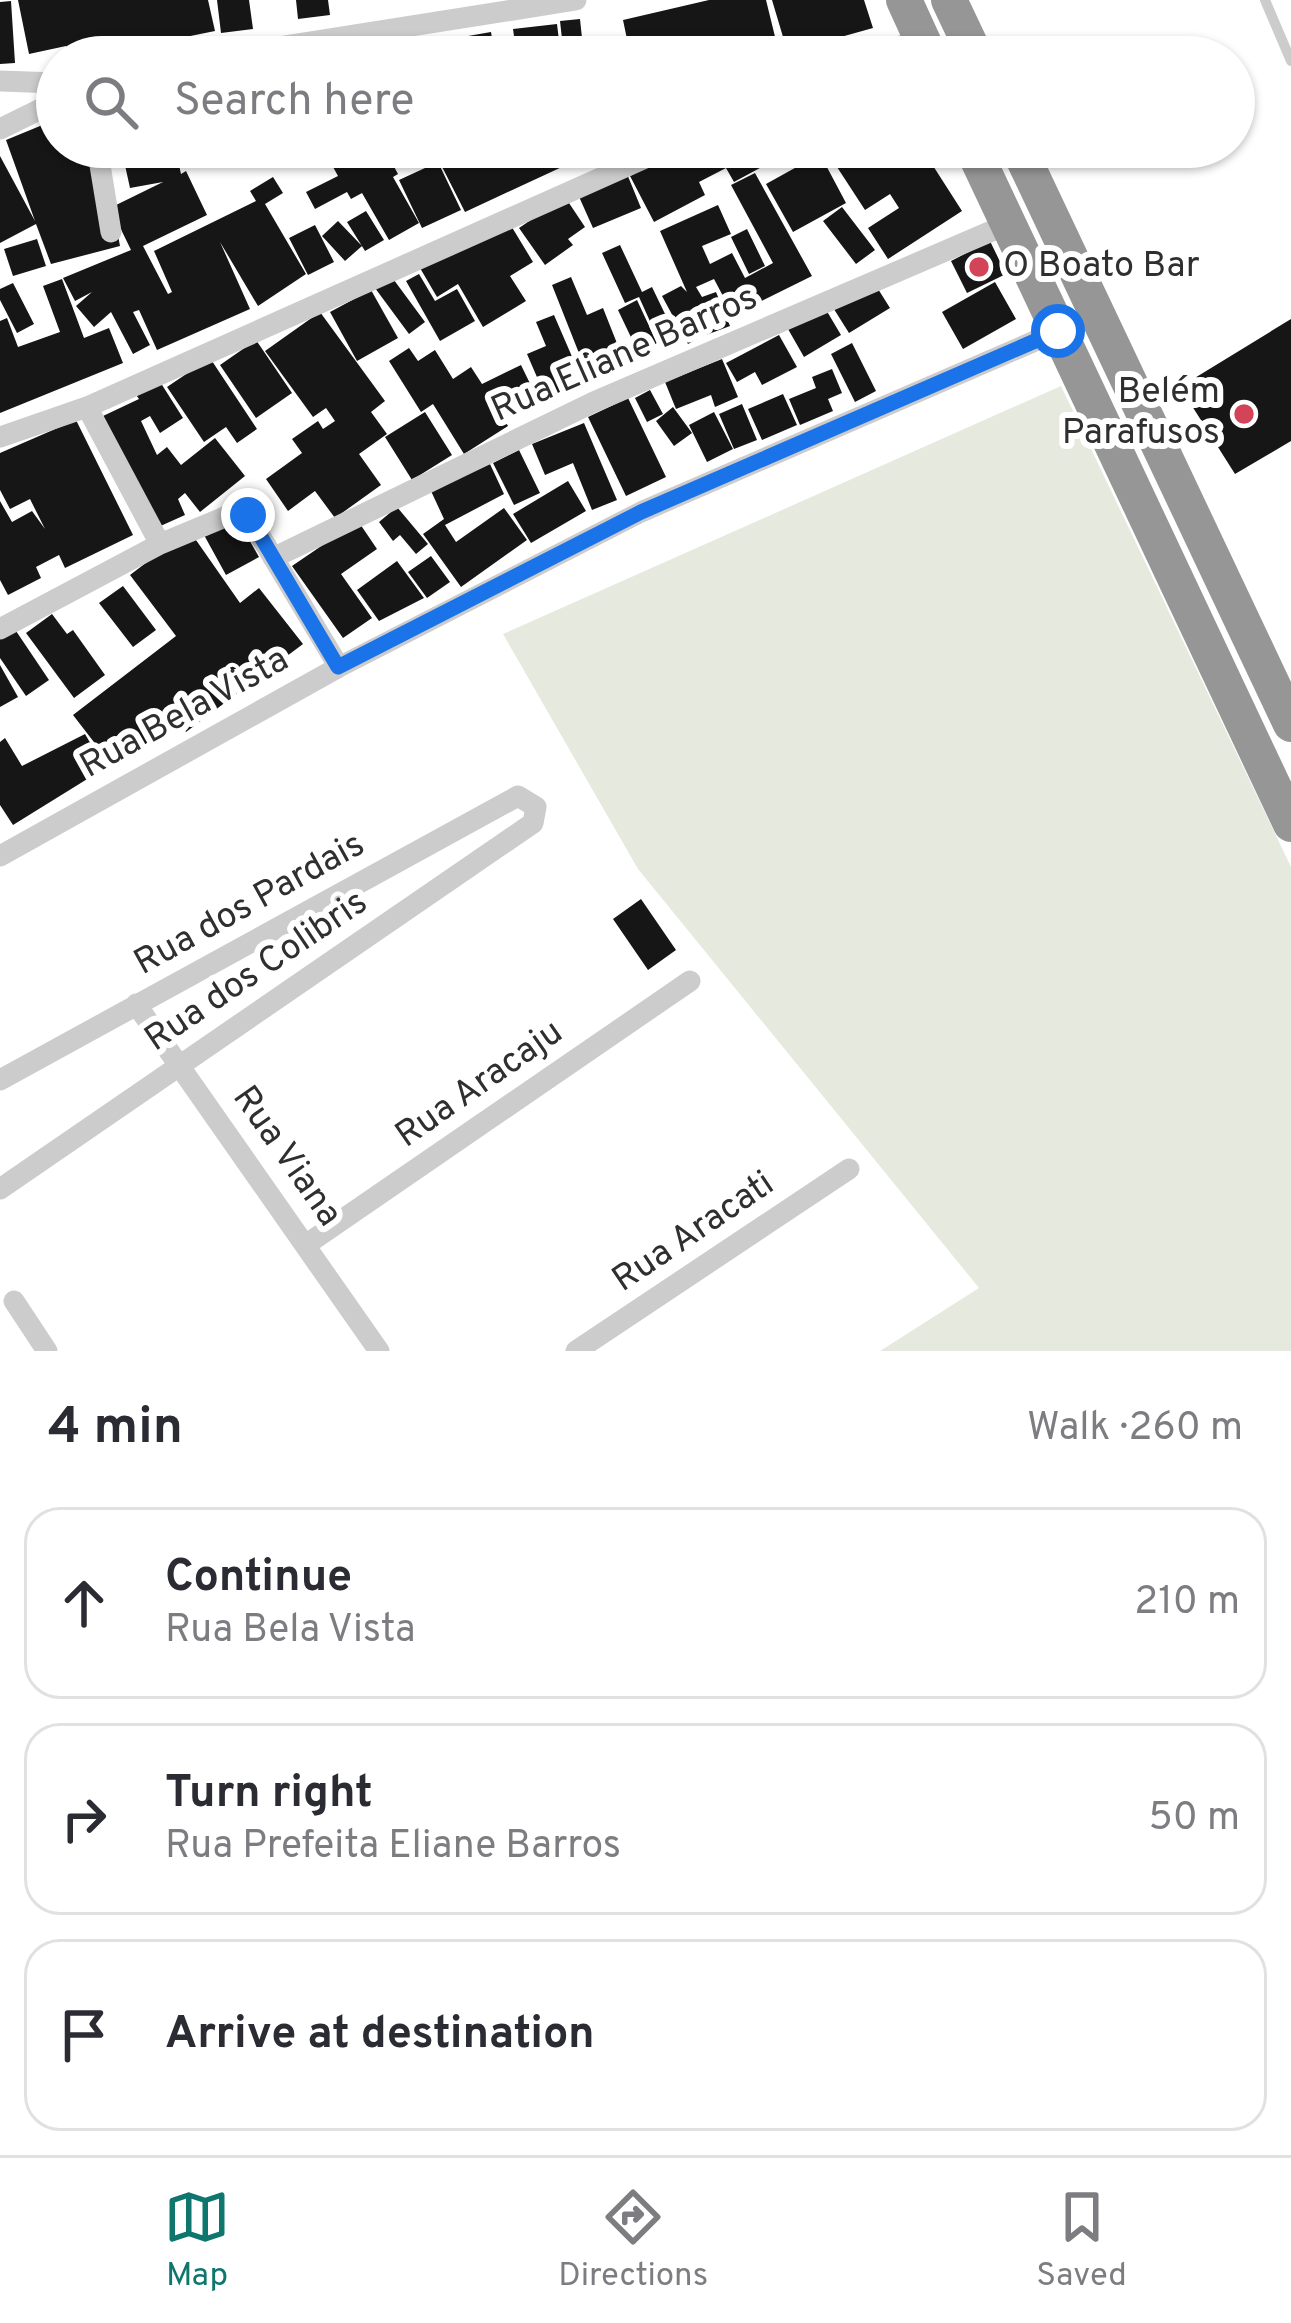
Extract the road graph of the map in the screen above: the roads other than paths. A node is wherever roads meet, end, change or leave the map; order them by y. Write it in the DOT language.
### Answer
graph roads {
  1 [pos="576,0"];
  2 [pos="904,0"];
  3 [pos="949,0"];
  4 [pos="1264,0"];
  5 [pos="349,36"];
  6 [pos="921,36"];
  7 [pos="966,36"];
  8 [pos="1291,62"];
  9 [pos="0,81"];
  10 [pos="36,82"];
  11 [pos="36,111"];
  12 [pos="0,129"];
  13 [pos="101,168"];
  14 [pos="623,168"];
  15 [pos="982,168"];
  16 [pos="1028,168"];
  17 [pos="1008,224"];
  18 [pos="112,232"];
  19 [pos="1058,331"];
  20 [pos="87,407"];
  21 [pos="0,437"];
  22 [pos="160,544"];
  23 [pos="273,558"];
  24 [pos="0,629"];
  25 [pos="338,667"];
  26 [pos="1291,724"];
  27 [pos="532,801"];
  28 [pos="1291,824"];
  29 [pos="0,856"];
  30 [pos="691,981"];
  31 [pos="136,1004"];
  32 [pos="180,1064"];
  33 [pos="0,1080"];
  34 [pos="849,1169"];
  35 [pos="0,1190"];
  36 [pos="307,1244"];
  37 [pos="14,1300"];
  38 [pos="374,1344"];
  39 [pos="47,1351"];
  40 [pos="350,1351"];
  41 [pos="576,1351"];
  1 -- 5 [label="street"];
  2 -- 6 [label="highway"];
  3 -- 7 [label="highway"];
  4 -- 8 [label="lane"];
  9 -- 10 [label="street"];
  11 -- 12 [label="street"];
  13 -- 18 [label="street"];
  14 -- 20 [label="street"];
  15 -- 17 [label="highway"];
  16 -- 26 [label="highway"];
  17 -- 19 [label="highway"];
  17 -- 23 [label="street, Rua Eliane Barros"];
  19 -- 25 [label="street, Rua Bela Vista"];
  19 -- 28 [label="highway"];
  20 -- 21 [label="street"];
  20 -- 22 [label="street"];
  22 -- 23 [label="street"];
  22 -- 24 [label="street"];
  23 -- 25 [label="street"];
  25 -- 29 [label="street, Rua Bela Vista"];
  27 -- 31 [label="street, Rua dos Pardais"];
  27 -- 32 [label="street, Rua dos Colibris"];
  30 -- 36 [label="street, Rua Aracaju"];
  31 -- 32 [label="street, Rua Viana"];
  31 -- 33 [label="street, Rua dos Pardais"];
  32 -- 35 [label="street, Rua dos Colibris"];
  32 -- 36 [label="street, Rua Viana"];
  34 -- 41 [label="street, Rua Aracati"];
  36 -- 38 [label="street, Rua Viana"];
  37 -- 39 [label="street"];
  38 -- 40 [label="street"];
}
